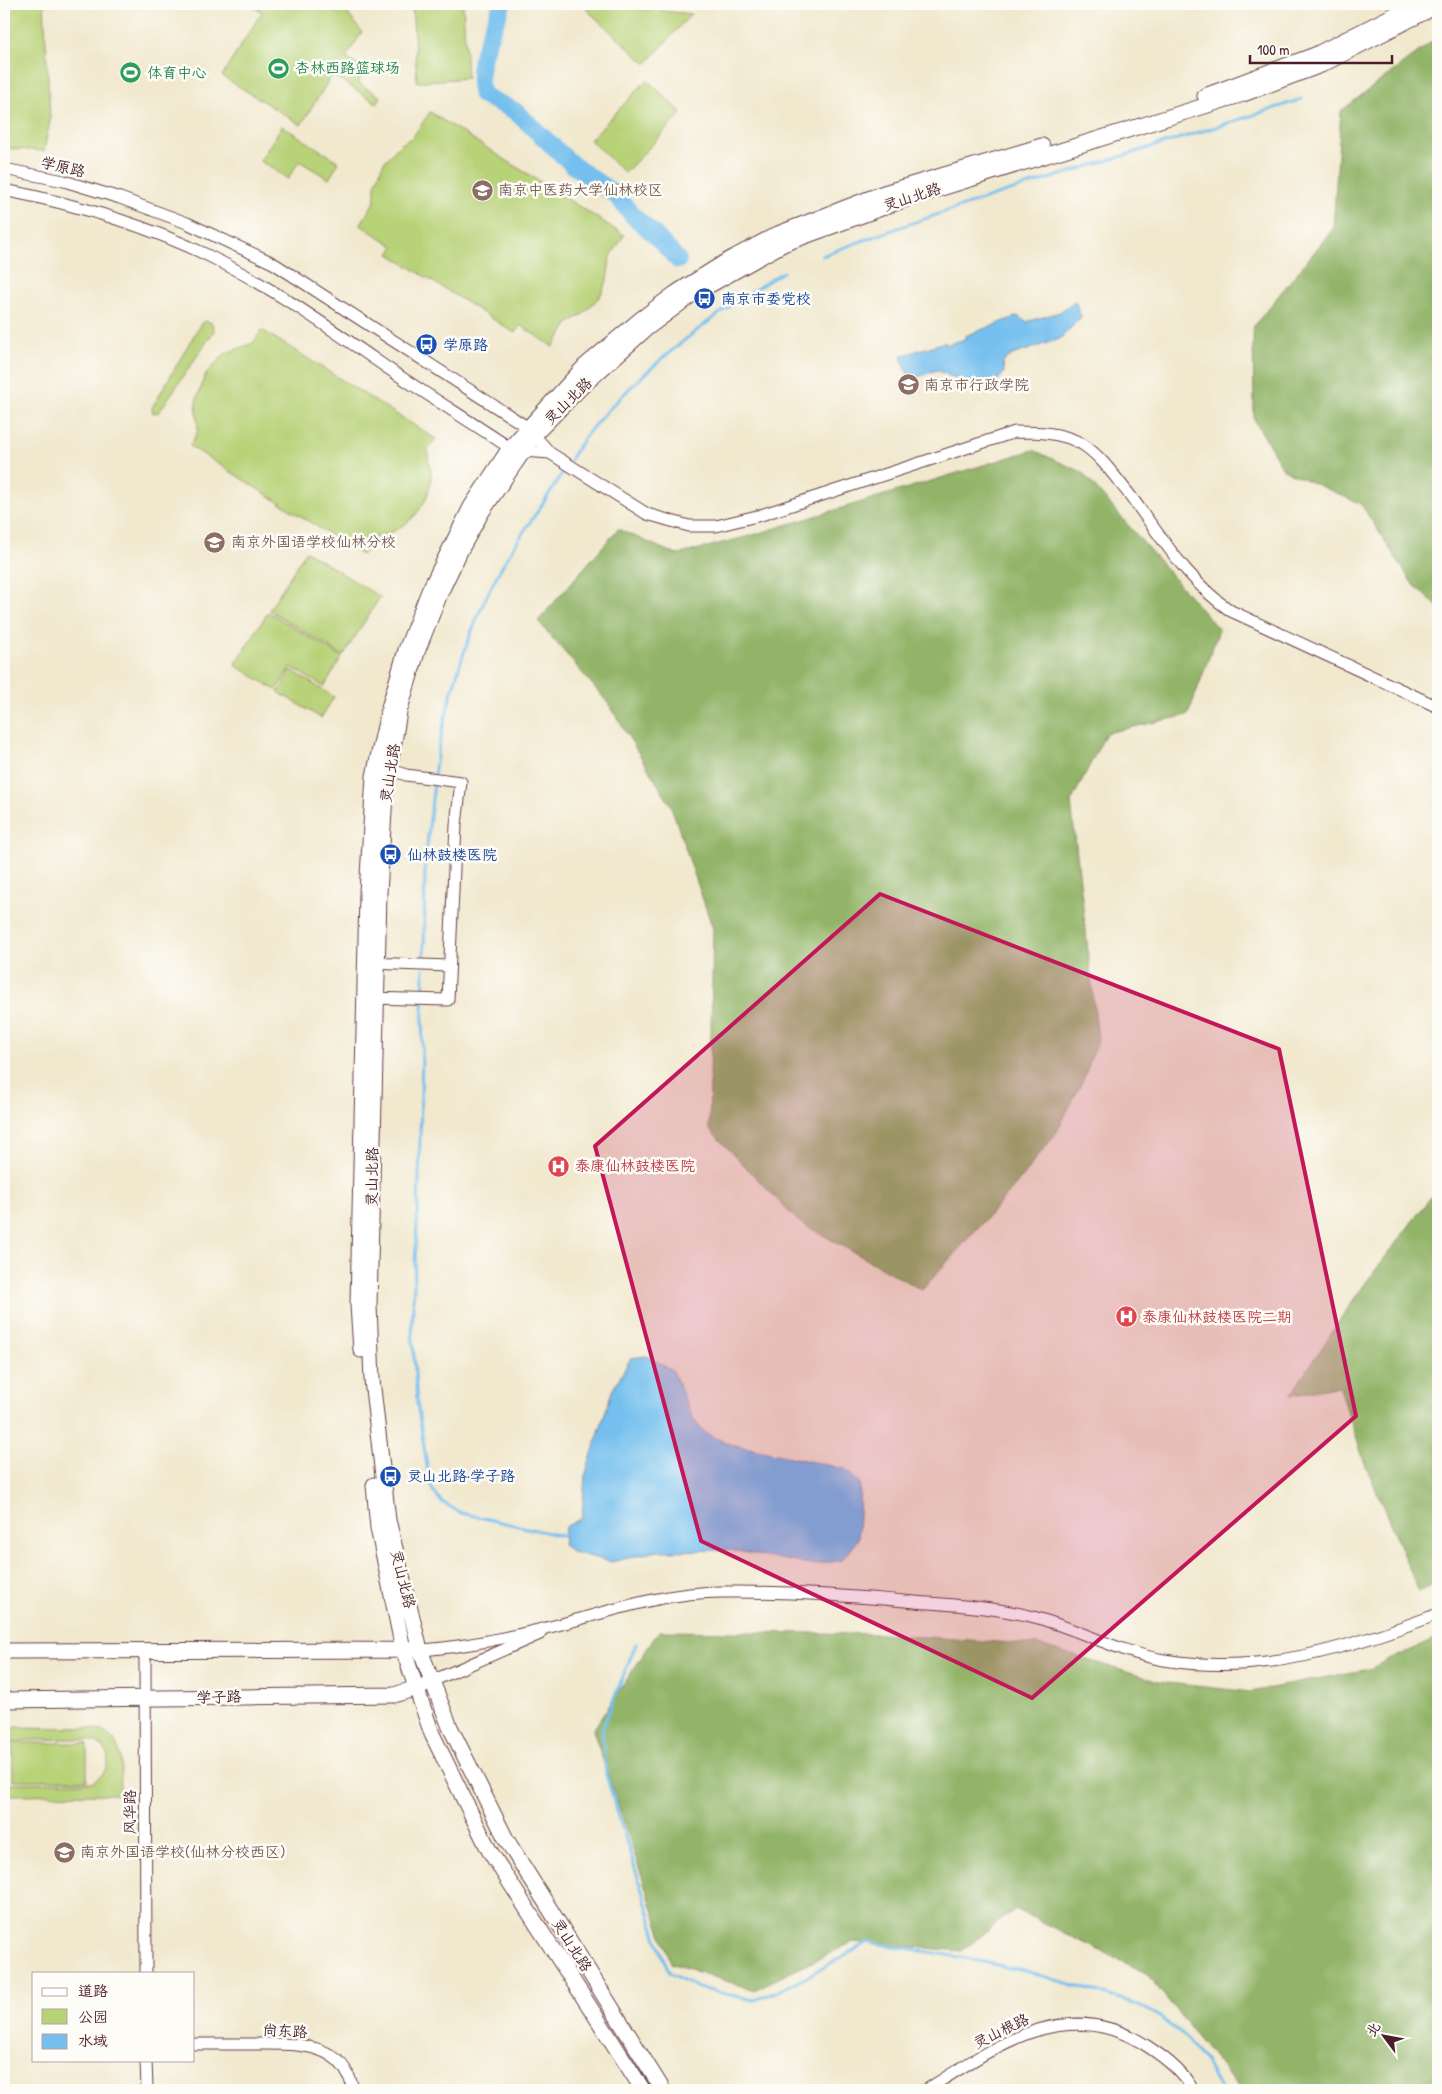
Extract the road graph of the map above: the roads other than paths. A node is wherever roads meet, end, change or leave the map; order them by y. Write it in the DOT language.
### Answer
graph roads {
  1 [pos="1416,4"];
  2 [pos="1438,5"];
  3 [pos="4,169"];
  4 [pos="4,190"];
  5 [pos="531,430"];
  6 [pos="516,449"];
  7 [pos="550,453"];
  8 [pos="1438,707"];
  9 [pos="390,769"];
  10 [pos="371,963"];
  11 [pos="449,966"];
  12 [pos="370,998"];
  13 [pos="1438,1614"];
  14 [pos="566,1623"];
  15 [pos="403,1649"];
  16 [pos="145,1650"];
  17 [pos="420,1650"];
  18 [pos="4,1651"];
  19 [pos="432,1681"];
  20 [pos="416,1690"];
  21 [pos="145,1698"];
  22 [pos="4,1700"];
  23 [pos="146,1972"];
  24 [pos="195,2044"];
  25 [pos="146,2062"];
  26 [pos="146,2090"];
  27 [pos="353,2090"];
  28 [pos="643,2090"];
  29 [pos="662,2090"];
  30 [pos="926,2090"];
  31 [pos="1193,2090"];
  1 -- 5 [label="main road, 灵山北路"];
  2 -- 5 [label="main road, 灵山北路"];
  3 -- 5 [label="street, 学原路"];
  4 -- 6 [label="street, 学原路"];
  5 -- 6 [label="main road, 灵山北路"];
  5 -- 7 [label="street, 学原路"];
  6 -- 7 [label="street, 学原路"];
  6 -- 9 [label="main road, 灵山北路"];
  6 -- 10 [label="main road, 灵山北路"];
  7 -- 8 [label="street, 学原路"];
  9 -- 10 [label="main road, 灵山北路"];
  9 -- 11 [label="street"];
  10 -- 11 [label="street"];
  10 -- 12 [label="main road, 灵山北路"];
  11 -- 12 [label="street"];
  12 -- 15 [label="main road, 灵山北路"];
  12 -- 17 [label="main road, 灵山北路"];
  13 -- 14 [label="street"];
  14 -- 17 [label="street"];
  14 -- 19 [label="street"];
  15 -- 16 [label="main road"];
  15 -- 17 [label="main road"];
  15 -- 20 [label="main road, 灵山北路"];
  16 -- 18 [label="main road"];
  16 -- 21 [label="street, 风华路"];
  17 -- 19 [label="main road, 灵山北路"];
  19 -- 20 [label="main road, 学子路"];
  19 -- 29 [label="main road, 灵山北路"];
  20 -- 21 [label="main road, 学子路"];
  20 -- 28 [label="main road, 灵山北路"];
  21 -- 22 [label="main road, 学子路"];
  21 -- 23 [label="street, 风华路"];
  24 -- 27 [label="street, 尚东路"];
  25 -- 26 [label="street"];
  30 -- 31 [label="street, 灵山根路"];
}
